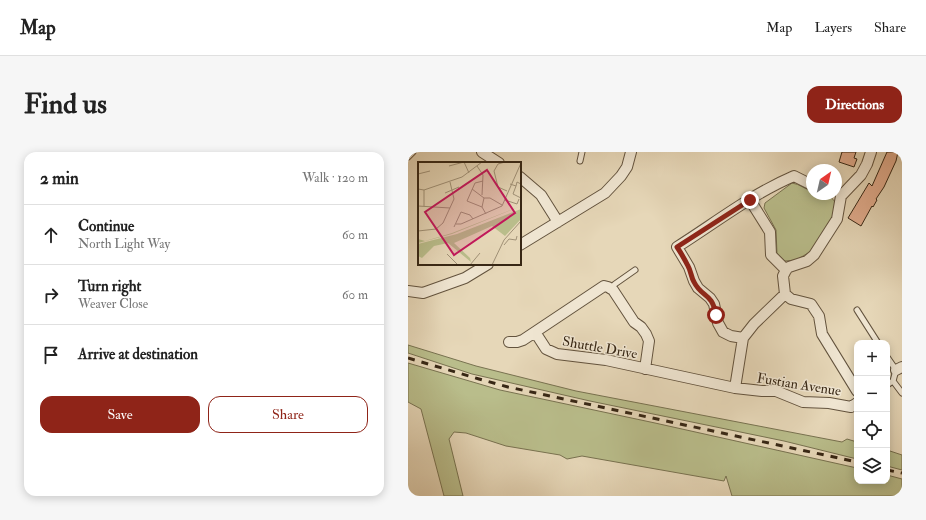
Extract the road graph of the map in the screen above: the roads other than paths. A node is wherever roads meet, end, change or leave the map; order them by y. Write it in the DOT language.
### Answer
graph roads {
  1 [pos="413,152"];
  2 [pos="482,152"];
  3 [pos="582,152"];
  4 [pos="631,152"];
  5 [pos="871,152"];
  6 [pos="408,157"];
  7 [pos="580,161"];
  8 [pos="497,162"];
  9 [pos="521,178"];
  10 [pos="806,182"];
  11 [pos="842,191"];
  12 [pos="750,200"];
  13 [pos="839,200"];
  14 [pos="558,222"];
  15 [pos="521,244"];
  16 [pos="486,265"];
  17 [pos="635,270"];
  18 [pos="786,270"];
  19 [pos="611,288"];
  20 [pos="408,291"];
  21 [pos="785,294"];
  22 [pos="857,310"];
  23 [pos="535,332"];
  24 [pos="743,338"];
  25 [pos="876,340"];
  26 [pos="509,342"];
  27 [pos="890,360"];
  28 [pos="899,368"];
  29 [pos="645,369"];
  30 [pos="893,381"];
  31 [pos="890,383"];
  32 [pos="854,385"];
  33 [pos="735,388"];
  34 [pos="902,393"];
  35 [pos="854,405"];
  1 -- 6 [label="lane"];
  2 -- 8 [label="street"];
  3 -- 7 [label="lane"];
  4 -- 14 [label="street"];
  5 -- 11 [label="street"];
  9 -- 14 [label="street"];
  10 -- 12 [label="street"];
  12 -- 18 [label="street"];
  12 -- 24 [label="street"];
  13 -- 18 [label="street"];
  14 -- 15 [label="street"];
  16 -- 20 [label="street"];
  17 -- 19 [label="lane"];
  18 -- 21 [label="street"];
  19 -- 23 [label="street, Shuttle Drive"];
  19 -- 29 [label="street, Shuttle Drive"];
  21 -- 24 [label="street"];
  21 -- 32 [label="street"];
  22 -- 25 [label="lane"];
  23 -- 26 [label="street, Shuttle Drive"];
  23 -- 29 [label="street, Shuttle Drive"];
  24 -- 33 [label="street"];
  27 -- 28 [label="lane"];
  28 -- 30 [label="lane"];
  29 -- 33 [label="street, Shuttle Drive"];
  30 -- 31 [label="lane"];
  30 -- 34 [label="lane"];
  33 -- 35 [label="street, Fustian Avenue"];
}
